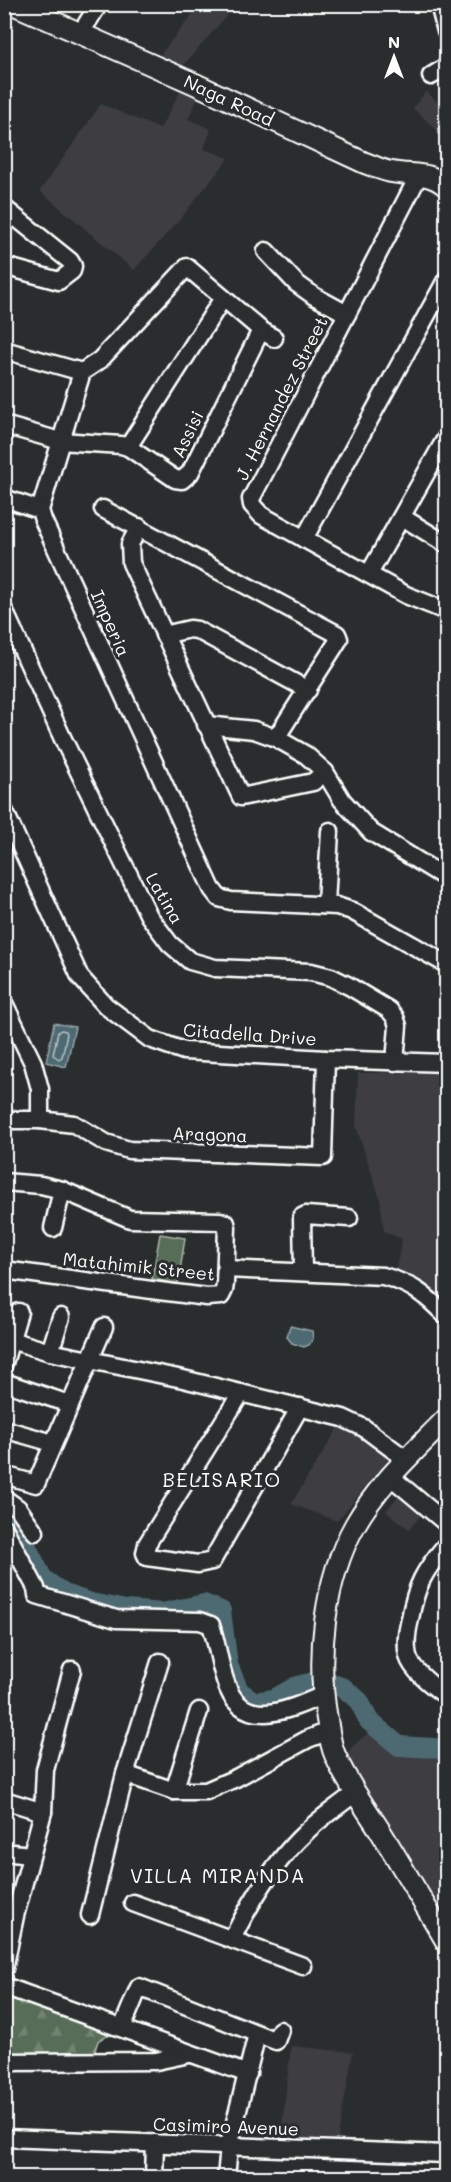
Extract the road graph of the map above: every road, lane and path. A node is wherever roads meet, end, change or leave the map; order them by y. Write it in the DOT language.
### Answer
graph roads {
  1 [pos="13,4"];
  2 [pos="99,4"];
  3 [pos="439,4"];
  4 [pos="447,31"];
  5 [pos="80,34"];
  6 [pos="447,67"];
  7 [pos="431,76"];
  8 [pos="419,175"];
  9 [pos="447,186"];
  10 [pos="4,208"];
  11 [pos="266,251"];
  12 [pos="4,266"];
  13 [pos="447,280"];
  14 [pos="223,298"];
  15 [pos="347,314"];
  16 [pos="4,350"];
  17 [pos="82,372"];
  18 [pos="4,425"];
  19 [pos="447,438"];
  20 [pos="60,441"];
  21 [pos="128,447"];
  22 [pos="4,498"];
  23 [pos="103,509"];
  24 [pos="40,510"];
  25 [pos="402,517"];
  26 [pos="139,527"];
  27 [pos="304,539"];
  28 [pos="447,544"];
  29 [pos="369,574"];
  30 [pos="4,609"];
  31 [pos="447,611"];
  32 [pos="164,635"];
  33 [pos="308,690"];
  34 [pos="206,725"];
  35 [pos="276,738"];
  36 [pos="325,772"];
  37 [pos="4,810"];
  38 [pos="330,831"];
  39 [pos="447,879"];
  40 [pos="326,904"];
  41 [pos="447,964"];
  42 [pos="4,1003"];
  43 [pos="326,1059"];
  44 [pos="395,1062"];
  45 [pos="447,1063"];
  46 [pos="4,1119"];
  47 [pos="39,1120"];
  48 [pos="5,1187"];
  49 [pos="62,1190"];
  50 [pos="349,1218"];
  51 [pos="53,1228"];
  52 [pos="226,1269"];
  53 [pos="4,1270"];
  54 [pos="303,1272"];
  55 [pos="20,1312"];
  56 [pos="447,1316"];
  57 [pos="61,1317"];
  58 [pos="104,1327"];
  59 [pos="8,1339"];
  60 [pos="50,1352"];
  61 [pos="88,1360"];
  62 [pos="4,1363"];
  63 [pos="4,1382"];
  64 [pos="241,1393"];
  65 [pos="69,1404"];
  66 [pos="300,1407"];
  67 [pos="447,1419"];
  68 [pos="4,1429"];
  69 [pos="53,1443"];
  70 [pos="407,1460"];
  71 [pos="4,1475"];
  72 [pos="391,1477"];
  73 [pos="4,1498"];
  74 [pos="447,1523"];
  75 [pos="4,1528"];
  76 [pos="35,1532"];
  77 [pos="447,1545"];
  78 [pos="160,1662"];
  79 [pos="72,1670"];
  80 [pos="323,1693"];
  81 [pos="447,1696"];
  82 [pos="199,1711"];
  83 [pos="329,1731"];
  84 [pos="125,1773"];
  85 [pos="174,1791"];
  86 [pos="356,1792"];
  87 [pos="4,1800"];
  88 [pos="43,1812"];
  89 [pos="4,1852"];
  90 [pos="30,1855"];
  91 [pos="133,1903"];
  92 [pos="90,1915"];
  93 [pos="10,1916"];
  94 [pos="232,1939"];
  95 [pos="447,1941"];
  96 [pos="303,1966"];
  97 [pos="4,1969"];
  98 [pos="4,1986"];
  99 [pos="122,2028"];
  100 [pos="280,2030"];
  101 [pos="257,2034"];
  102 [pos="189,2053"];
  103 [pos="4,2062"];
  104 [pos="248,2074"];
  105 [pos="4,2138"];
  106 [pos="155,2143"];
  107 [pos="229,2146"];
  108 [pos="447,2154"];
  109 [pos="154,2178"];
  110 [pos="226,2178"];
  1 -- 5 [label="main road, Naga Road"];
  2 -- 5 [label="street"];
  3 -- 4 [label="street"];
  5 -- 8 [label="main road, Naga Road"];
  6 -- 7 [label="street"];
  8 -- 9 [label="main road, Naga Road"];
  8 -- 15 [label="street, J. Hernandez Street"];
  10 -- 12 [label="street"];
  11 -- 15 [label="street"];
  13 -- 27 [label="street"];
  14 -- 17 [label="street"];
  14 -- 21 [label="street"];
  14 -- 21 [label="street, Assisi"];
  15 -- 27 [label="street, J. Hernandez Street"];
  16 -- 17 [label="street"];
  17 -- 20 [label="street"];
  18 -- 20 [label="street, Assisi"];
  19 -- 25 [label="street"];
  20 -- 21 [label="street, Assisi"];
  20 -- 24 [label="street"];
  22 -- 24 [label="street"];
  23 -- 26 [label="street"];
  24 -- 40 [label="street, Imperia"];
  25 -- 28 [label="street"];
  25 -- 29 [label="street"];
  26 -- 32 [label="street"];
  26 -- 33 [label="street"];
  27 -- 29 [label="street, J. Hernandez Street"];
  29 -- 31 [label="street, J. Hernandez Street"];
  30 -- 44 [label="street, Latina"];
  32 -- 33 [label="street"];
  32 -- 34 [label="street"];
  33 -- 35 [label="street"];
  34 -- 35 [label="street"];
  34 -- 36 [label="street"];
  35 -- 36 [label="street"];
  36 -- 39 [label="street"];
  37 -- 43 [label="street, Citadella Drive"];
  38 -- 40 [label="street"];
  40 -- 41 [label="street, Imperia"];
  42 -- 47 [label="street"];
  43 -- 44 [label="street, Citadella Drive"];
  43 -- 47 [label="street, Aragona"];
  44 -- 45 [label="street, Citadella Drive"];
  46 -- 47 [label="street, Aragona"];
  48 -- 49 [label="street, Matahimik Street"];
  49 -- 51 [label="street"];
  49 -- 52 [label="street, Matahimik Street"];
  50 -- 54 [label="street"];
  52 -- 53 [label="street, Matahimik Street"];
  52 -- 54 [label="street"];
  54 -- 56 [label="street"];
  55 -- 59 [label="street"];
  57 -- 60 [label="street"];
  58 -- 61 [label="street"];
  59 -- 60 [label="street"];
  59 -- 62 [label="street"];
  60 -- 61 [label="street"];
  61 -- 64 [label="street"];
  61 -- 65 [label="street"];
  63 -- 65 [label="street"];
  64 -- 66 [label="street"];
  64 -- 66 [label="street"];
  65 -- 69 [label="street"];
  66 -- 70 [label="street"];
  67 -- 70 [label="main road"];
  68 -- 69 [label="street"];
  69 -- 71 [label="street"];
  70 -- 72 [label="main road"];
  72 -- 74 [label="street"];
  72 -- 80 [label="main road"];
  73 -- 76 [label="street"];
  75 -- 80 [label="street"];
  77 -- 81 [label="street"];
  78 -- 84 [label="street"];
  79 -- 88 [label="street"];
  80 -- 83 [label="main road"];
  82 -- 85 [label="street"];
  83 -- 85 [label="street"];
  83 -- 86 [label="main road"];
  84 -- 85 [label="street"];
  84 -- 92 [label="street"];
  86 -- 94 [label="street"];
  86 -- 95 [label="main road"];
  87 -- 88 [label="street"];
  88 -- 90 [label="street"];
  89 -- 90 [label="street"];
  90 -- 93 [label="street"];
  91 -- 94 [label="street"];
  93 -- 97 [label="street"];
  94 -- 96 [label="street"];
  98 -- 99 [label="street"];
  99 -- 101 [label="street"];
  99 -- 102 [label="street"];
  100 -- 101 [label="street"];
  101 -- 104 [label="street"];
  102 -- 103 [label="street"];
  102 -- 104 [label="street"];
  104 -- 107 [label="street"];
  105 -- 106 [label="street, Casimiro Avenue"];
  106 -- 107 [label="street, Casimiro Avenue"];
  106 -- 109 [label="street"];
  107 -- 108 [label="street, Casimiro Avenue"];
  107 -- 110 [label="street"];
}
